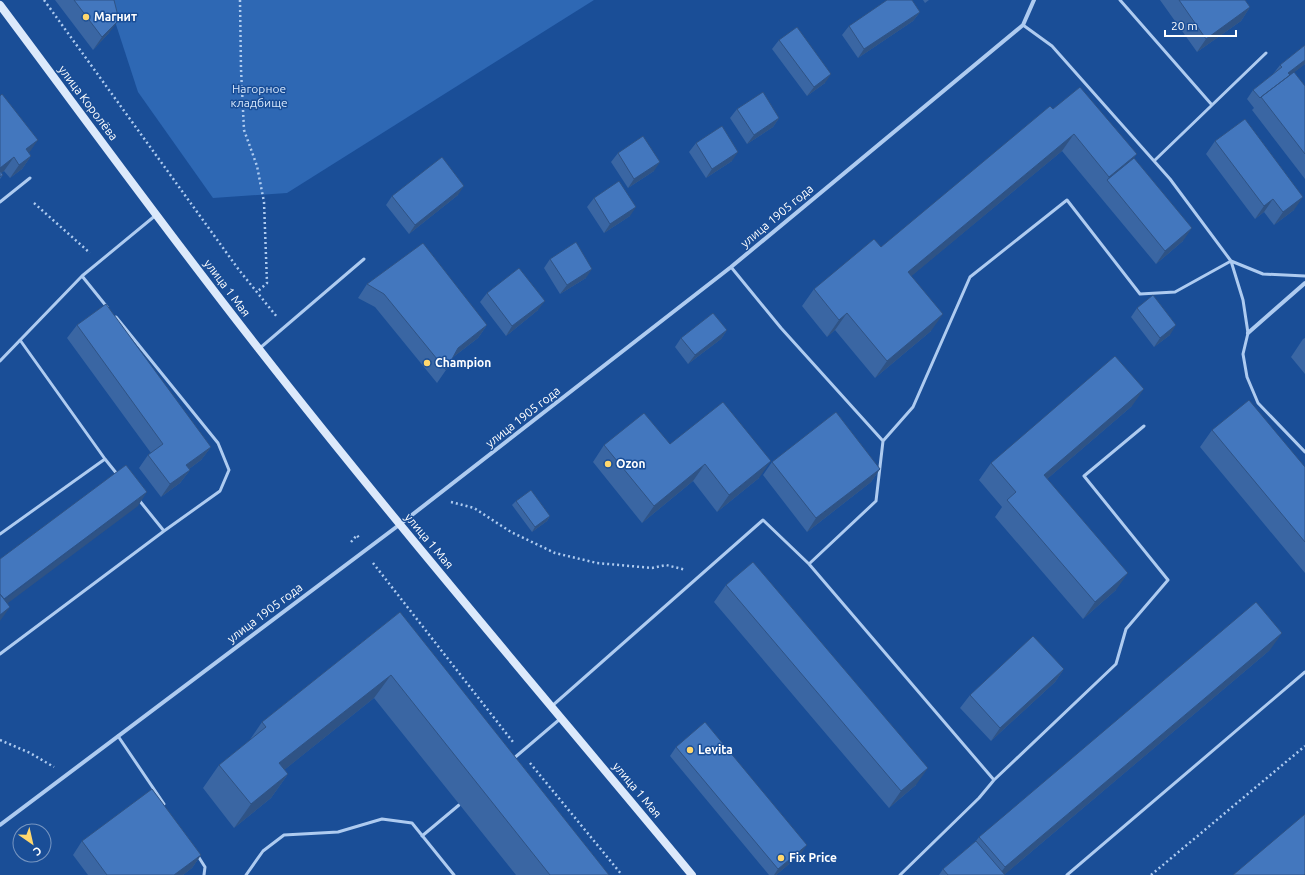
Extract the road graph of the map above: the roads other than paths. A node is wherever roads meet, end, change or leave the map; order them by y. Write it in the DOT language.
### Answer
graph roads {
  1 [pos="1034,0"];
  2 [pos="1120,0"];
  3 [pos="0,6"];
  4 [pos="1023,25"];
  5 [pos="1266,54"];
  6 [pos="1212,105"];
  7 [pos="1154,161"];
  8 [pos="30,178"];
  9 [pos="0,202"];
  10 [pos="156,215"];
  11 [pos="364,259"];
  12 [pos="1231,261"];
  13 [pos="731,267"];
  14 [pos="82,276"];
  15 [pos="1305,276"];
  16 [pos="1305,283"];
  17 [pos="1248,333"];
  18 [pos="20,340"];
  19 [pos="258,349"];
  20 [pos="0,361"];
  21 [pos="1144,426"];
  22 [pos="883,441"];
  23 [pos="1304,450"];
  24 [pos="105,459"];
  25 [pos="120,477"];
  26 [pos="134,495"];
  27 [pos="400,525"];
  28 [pos="164,531"];
  29 [pos="0,534"];
  30 [pos="809,564"];
  31 [pos="0,654"];
  32 [pos="1305,672"];
  33 [pos="552,706"];
  34 [pos="562,717"];
  35 [pos="118,736"];
  36 [pos="508,763"];
  37 [pos="994,780"];
  38 [pos="459,804"];
  39 [pos="166,808"];
  40 [pos="0,825"];
  41 [pos="422,836"];
  42 [pos="197,854"];
  43 [pos="204,875"];
  44 [pos="246,875"];
  45 [pos="454,875"];
  46 [pos="692,875"];
  47 [pos="900,875"];
  48 [pos="1067,875"];
  1 -- 4 [label="street, улица 1905 года"];
  2 -- 6 [label="lane"];
  3 -- 10 [label="main road, улица Королёва"];
  4 -- 7 [label="lane"];
  4 -- 13 [label="street, улица 1905 года"];
  5 -- 6 [label="lane"];
  6 -- 7 [label="lane"];
  7 -- 12 [label="lane"];
  8 -- 9 [label="lane"];
  10 -- 14 [label="lane"];
  10 -- 19 [label="main road, улица 1 Мая"];
  11 -- 19 [label="lane"];
  12 -- 15 [label="lane"];
  12 -- 17 [label="lane"];
  12 -- 22 [label="lane"];
  13 -- 22 [label="lane"];
  13 -- 27 [label="street, улица 1905 года"];
  14 -- 18 [label="lane"];
  14 -- 28 [label="lane"];
  16 -- 17 [label="street"];
  17 -- 23 [label="lane"];
  18 -- 20 [label="lane"];
  18 -- 24 [label="lane"];
  19 -- 27 [label="main road, улица 1 Мая"];
  21 -- 37 [label="lane"];
  22 -- 30 [label="lane"];
  24 -- 25 [label="lane"];
  24 -- 29 [label="lane"];
  26 -- 28 [label="lane"];
  27 -- 33 [label="main road, улица 1 Мая"];
  27 -- 35 [label="street, улица 1905 года"];
  28 -- 31 [label="lane"];
  30 -- 33 [label="lane"];
  30 -- 37 [label="lane"];
  32 -- 48 [label="lane"];
  33 -- 34 [label="main road, улица 1 Мая"];
  34 -- 36 [label="lane"];
  34 -- 46 [label="main road, улица 1 Мая"];
  35 -- 39 [label="lane"];
  35 -- 40 [label="street, улица 1905 года"];
  37 -- 47 [label="lane"];
  38 -- 41 [label="lane"];
  41 -- 44 [label="lane"];
  41 -- 45 [label="lane"];
  42 -- 43 [label="lane"];
}
